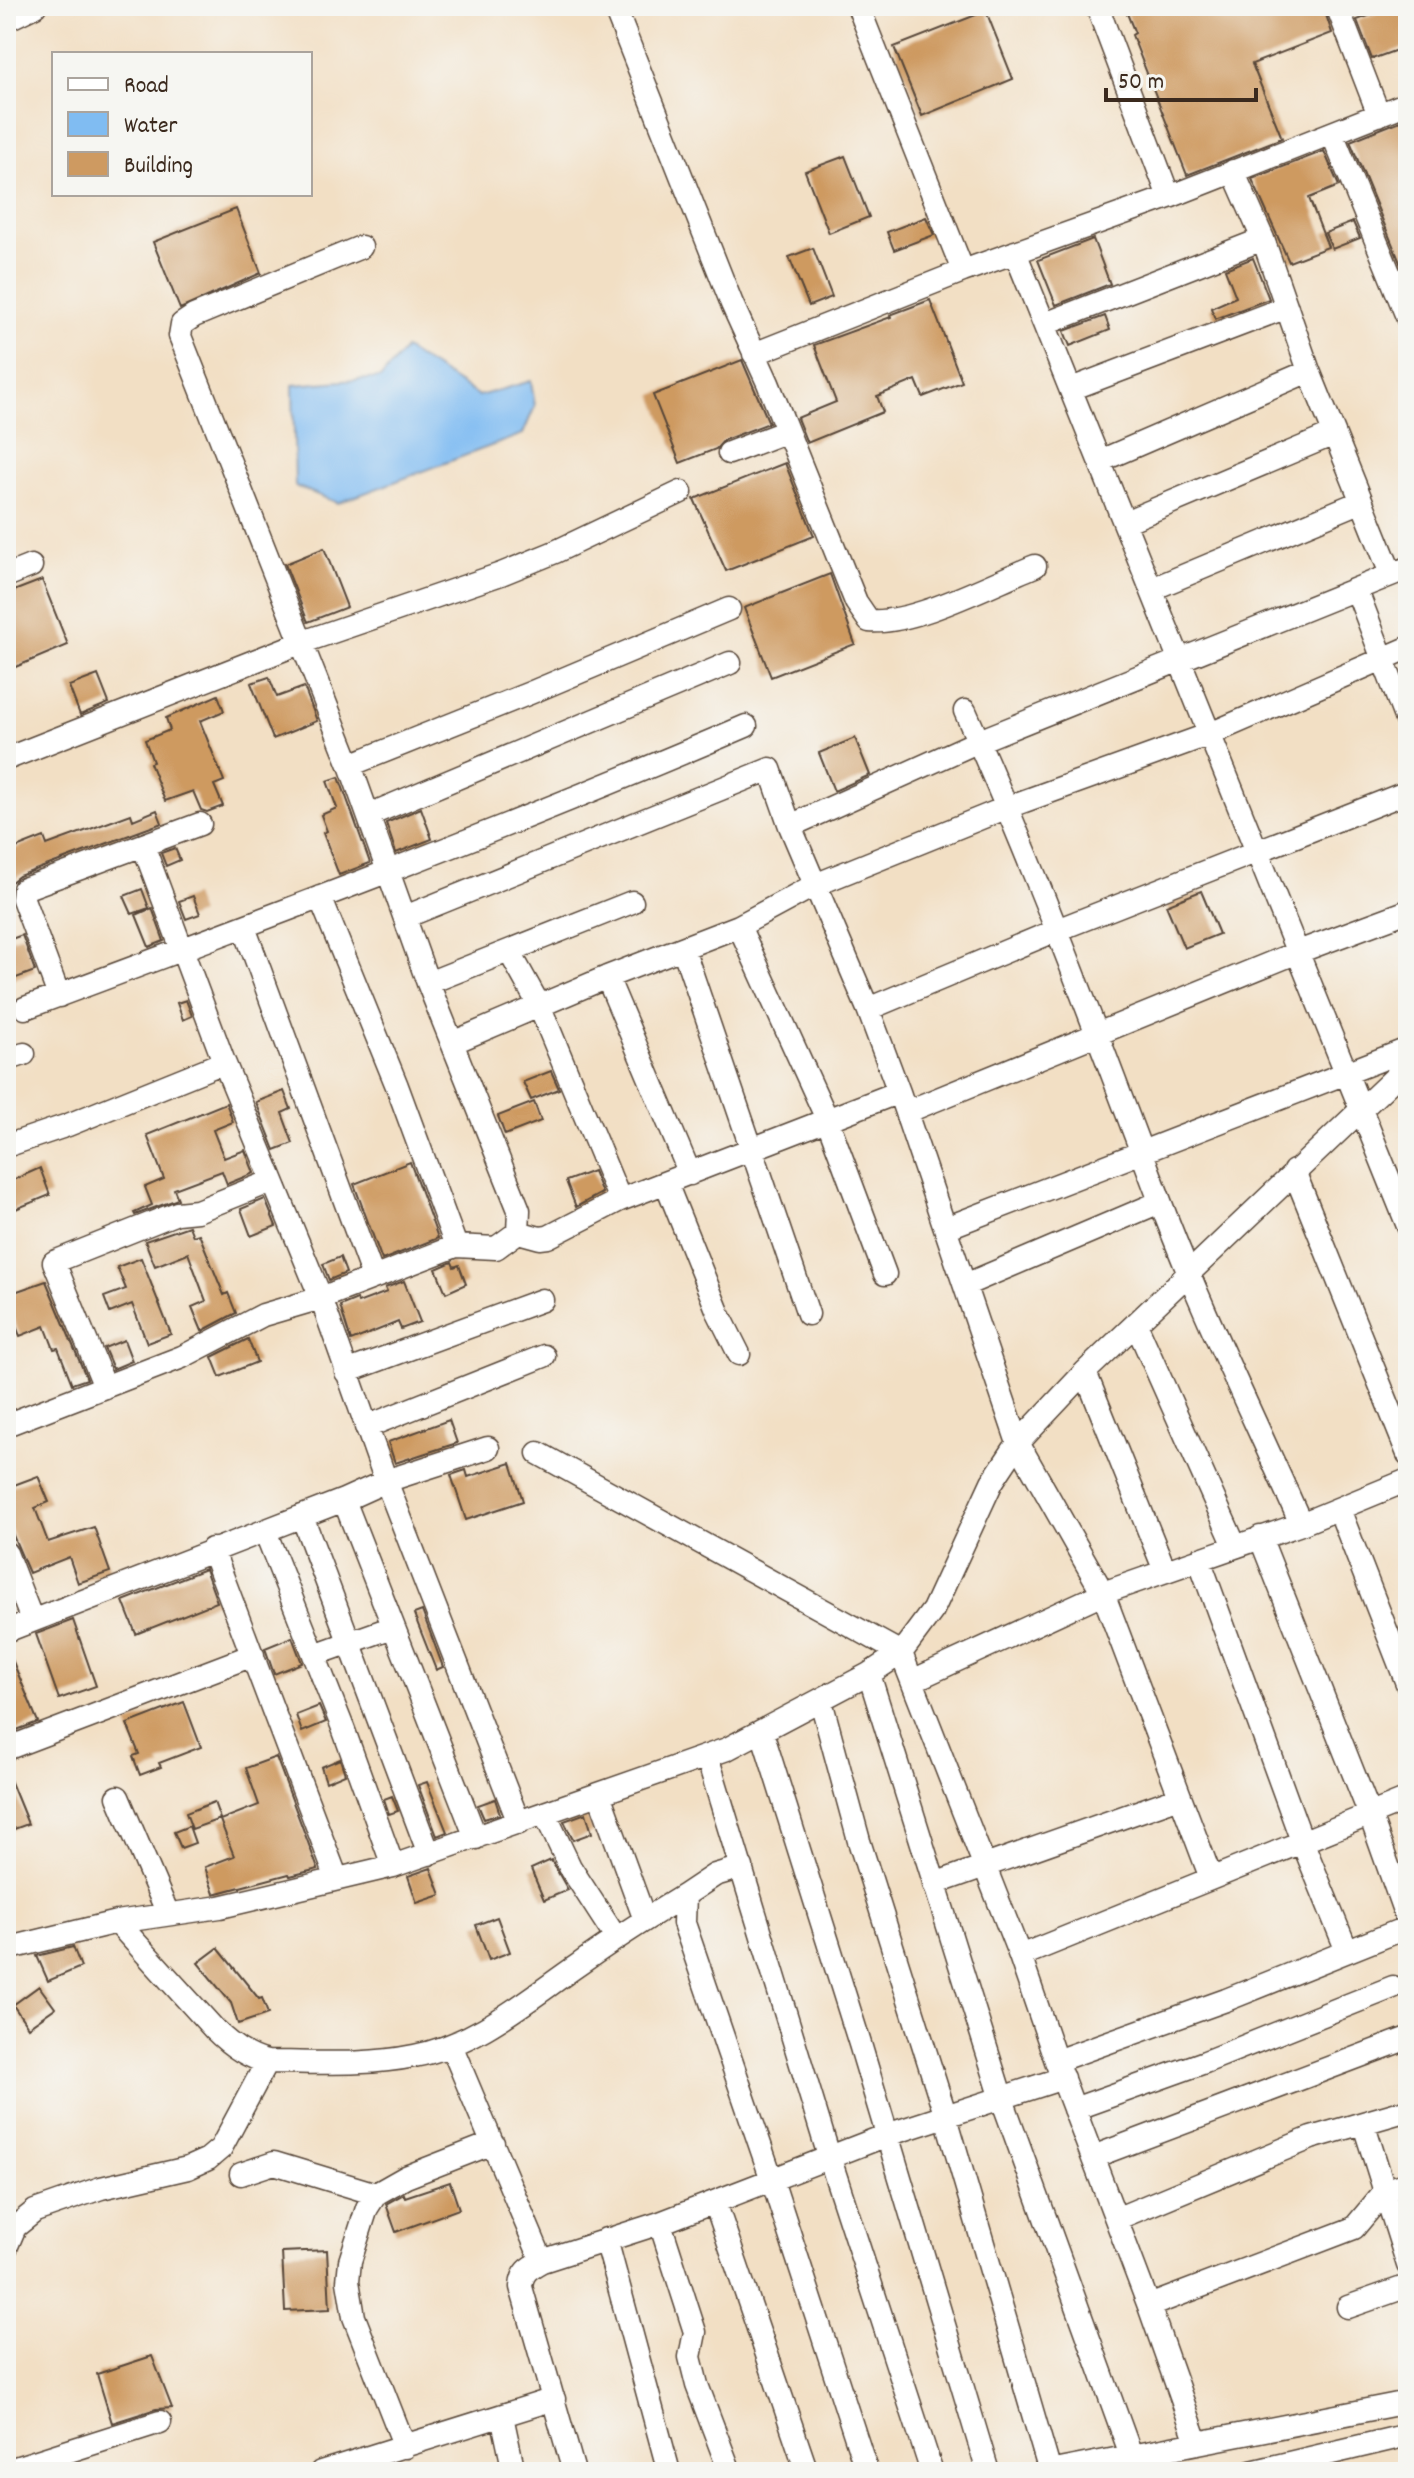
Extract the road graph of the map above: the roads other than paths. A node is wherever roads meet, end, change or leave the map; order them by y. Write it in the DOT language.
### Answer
graph roads {
  1 [pos="35,6"];
  2 [pos="614,6"];
  3 [pos="858,6"];
  4 [pos="1097,6"];
  5 [pos="1337,6"];
  6 [pos="6,20"];
  7 [pos="1408,103"];
  8 [pos="1379,115"];
  9 [pos="1332,133"];
  10 [pos="1233,171"];
  11 [pos="1169,197"];
  12 [pos="1263,239"];
  13 [pos="361,247"];
  14 [pos="1015,252"];
  15 [pos="963,271"];
  16 [pos="1287,307"];
  17 [pos="1408,319"];
  18 [pos="1045,324"];
  19 [pos="754,354"];
  20 [pos="1309,371"];
  21 [pos="1071,389"];
  22 [pos="787,431"];
  23 [pos="1334,434"];
  24 [pos="729,453"];
  25 [pos="1100,461"];
  26 [pos="681,492"];
  27 [pos="1360,502"];
  28 [pos="1125,522"];
  29 [pos="31,566"];
  30 [pos="1035,566"];
  31 [pos="1400,571"];
  32 [pos="6,576"];
  33 [pos="1152,589"];
  34 [pos="1357,591"];
  35 [pos="729,609"];
  36 [pos="300,643"];
  37 [pos="1408,648"];
  38 [pos="1383,658"];
  39 [pos="1180,659"];
  40 [pos="730,663"];
  41 [pos="965,711"];
  42 [pos="1408,725"];
  43 [pos="746,726"];
  44 [pos="1210,734"];
  45 [pos="979,741"];
  46 [pos="6,759"];
  47 [pos="350,765"];
  48 [pos="1408,792"];
  49 [pos="1008,807"];
  50 [pos="369,815"];
  51 [pos="200,824"];
  52 [pos="790,826"];
  53 [pos="143,845"];
  54 [pos="1258,853"];
  55 [pos="388,870"];
  56 [pos="815,885"];
  57 [pos="14,895"];
  58 [pos="320,897"];
  59 [pos="632,902"];
  60 [pos="1408,911"];
  61 [pos="405,917"];
  62 [pos="739,926"];
  63 [pos="244,927"];
  64 [pos="1057,930"];
  65 [pos="683,948"];
  66 [pos="182,951"];
  67 [pos="509,951"];
  68 [pos="1298,952"];
  69 [pos="607,977"];
  70 [pos="428,983"];
  71 [pos="59,996"];
  72 [pos="539,1005"];
  73 [pos="25,1008"];
  74 [pos="868,1009"];
  75 [pos="1098,1035"];
  76 [pos="452,1043"];
  77 [pos="1408,1049"];
  78 [pos="224,1062"];
  79 [pos="1408,1065"];
  80 [pos="1347,1073"];
  81 [pos="902,1102"];
  82 [pos="1361,1109"];
  83 [pos="827,1119"];
  84 [pos="6,1146"];
  85 [pos="752,1150"];
  86 [pos="1143,1153"];
  87 [pos="1294,1171"];
  88 [pos="690,1174"];
  89 [pos="272,1181"];
  90 [pos="666,1183"];
  91 [pos="620,1200"];
  92 [pos="1160,1202"];
  93 [pos="1408,1226"];
  94 [pos="946,1228"];
  95 [pos="518,1232"];
  96 [pos="456,1246"];
  97 [pos="1189,1272"];
  98 [pos="885,1274"];
  99 [pos="373,1277"];
  100 [pos="965,1285"];
  101 [pos="321,1298"];
  102 [pos="542,1300"];
  103 [pos="808,1314"];
  104 [pos="1136,1324"];
  105 [pos="739,1354"];
  106 [pos="544,1356"];
  107 [pos="346,1372"];
  108 [pos="1085,1372"];
  109 [pos="105,1387"];
  110 [pos="6,1425"];
  111 [pos="366,1427"];
  112 [pos="1018,1443"];
  113 [pos="488,1448"];
  114 [pos="538,1453"];
  115 [pos="1408,1454"];
  116 [pos="1408,1480"];
  117 [pos="386,1481"];
  118 [pos="344,1500"];
  119 [pos="1339,1509"];
  120 [pos="302,1516"];
  121 [pos="1301,1524"];
  122 [pos="265,1531"];
  123 [pos="1260,1537"];
  124 [pos="1235,1546"];
  125 [pos="212,1549"];
  126 [pos="6,1553"];
  127 [pos="1199,1559"];
  128 [pos="1165,1571"];
  129 [pos="1103,1593"];
  130 [pos="32,1620"];
  131 [pos="393,1627"];
  132 [pos="6,1631"];
  133 [pos="349,1643"];
  134 [pos="901,1653"];
  135 [pos="253,1655"];
  136 [pos="314,1655"];
  137 [pos="869,1674"];
  138 [pos="912,1681"];
  139 [pos="1408,1686"];
  140 [pos="821,1701"];
  141 [pos="762,1732"];
  142 [pos="6,1749"];
  143 [pos="707,1756"];
  144 [pos="599,1794"];
  145 [pos="118,1797"];
  146 [pos="1180,1797"];
  147 [pos="1408,1799"];
  148 [pos="545,1814"];
  149 [pos="1370,1815"];
  150 [pos="519,1823"];
  151 [pos="476,1838"];
  152 [pos="1302,1841"];
  153 [pos="429,1854"];
  154 [pos="393,1866"];
  155 [pos="742,1867"];
  156 [pos="985,1867"];
  157 [pos="1211,1878"];
  158 [pos="337,1879"];
  159 [pos="934,1884"];
  160 [pos="685,1895"];
  161 [pos="168,1914"];
  162 [pos="645,1920"];
  163 [pos="117,1922"];
  164 [pos="1408,1924"];
  165 [pos="616,1938"];
  166 [pos="6,1949"];
  167 [pos="1347,1951"];
  168 [pos="1020,1956"];
  169 [pos="1393,1987"];
  170 [pos="1408,2038"];
  171 [pos="451,2045"];
  172 [pos="267,2062"];
  173 [pos="1059,2070"];
  174 [pos="1002,2099"];
  175 [pos="1074,2109"];
  176 [pos="1408,2110"];
  177 [pos="946,2117"];
  178 [pos="1364,2125"];
  179 [pos="887,2135"];
  180 [pos="493,2143"];
  181 [pos="829,2156"];
  182 [pos="1093,2157"];
  183 [pos="241,2174"];
  184 [pos="772,2180"];
  185 [pos="1408,2183"];
  186 [pos="1385,2191"];
  187 [pos="376,2194"];
  188 [pos="715,2202"];
  189 [pos="1116,2219"];
  190 [pos="660,2223"];
  191 [pos="9,2229"];
  192 [pos="606,2239"];
  193 [pos="542,2261"];
  194 [pos="1408,2265"];
  195 [pos="1408,2286"];
  196 [pos="1149,2306"];
  197 [pos="1348,2307"];
  198 [pos="554,2399"];
  199 [pos="1408,2402"];
  200 [pos="502,2416"];
  201 [pos="160,2422"];
  202 [pos="1408,2435"];
  203 [pos="1197,2442"];
  204 [pos="405,2447"];
  205 [pos="1131,2455"];
  206 [pos="6,2471"];
  207 [pos="321,2472"];
  208 [pos="514,2472"];
  209 [pos="574,2472"];
  210 [pos="669,2472"];
  211 [pos="730,2472"];
  212 [pos="807,2472"];
  213 [pos="867,2472"];
  214 [pos="932,2472"];
  215 [pos="988,2472"];
  216 [pos="1050,2472"];
  217 [pos="1251,2472"];
  1 -- 6 [label="street"];
  2 -- 19 [label="street"];
  3 -- 15 [label="street"];
  4 -- 11 [label="street"];
  5 -- 8 [label="street"];
  7 -- 8 [label="street"];
  8 -- 9 [label="street"];
  9 -- 10 [label="street"];
  9 -- 17 [label="street"];
  10 -- 11 [label="street"];
  10 -- 12 [label="street"];
  11 -- 14 [label="street"];
  12 -- 16 [label="street"];
  12 -- 18 [label="street"];
  13 -- 36 [label="street"];
  14 -- 15 [label="street"];
  14 -- 18 [label="street"];
  15 -- 19 [label="street"];
  16 -- 20 [label="street"];
  16 -- 21 [label="street"];
  18 -- 21 [label="street"];
  19 -- 22 [label="street"];
  20 -- 23 [label="street"];
  20 -- 25 [label="street"];
  21 -- 25 [label="street"];
  22 -- 24 [label="street"];
  22 -- 30 [label="street"];
  23 -- 27 [label="street"];
  23 -- 28 [label="street"];
  25 -- 28 [label="street"];
  26 -- 36 [label="street"];
  27 -- 31 [label="street"];
  27 -- 33 [label="street"];
  28 -- 33 [label="street"];
  29 -- 32 [label="street"];
  31 -- 34 [label="street"];
  33 -- 39 [label="street"];
  34 -- 38 [label="street"];
  34 -- 39 [label="street"];
  35 -- 47 [label="street"];
  36 -- 46 [label="street"];
  36 -- 47 [label="street"];
  37 -- 38 [label="street"];
  38 -- 42 [label="street"];
  38 -- 44 [label="street"];
  39 -- 44 [label="street"];
  39 -- 45 [label="street"];
  40 -- 50 [label="street"];
  41 -- 45 [label="street"];
  43 -- 55 [label="street"];
  44 -- 49 [label="street"];
  44 -- 54 [label="street"];
  45 -- 49 [label="street"];
  45 -- 52 [label="street"];
  47 -- 50 [label="street"];
  48 -- 54 [label="street"];
  49 -- 56 [label="street"];
  49 -- 64 [label="street"];
  50 -- 55 [label="street"];
  51 -- 53 [label="street"];
  52 -- 56 [label="street"];
  52 -- 61 [label="street"];
  53 -- 57 [label="street"];
  53 -- 66 [label="street"];
  54 -- 64 [label="street"];
  54 -- 68 [label="street"];
  55 -- 58 [label="street"];
  55 -- 61 [label="street"];
  56 -- 62 [label="street"];
  56 -- 74 [label="street"];
  57 -- 71 [label="street"];
  58 -- 63 [label="street"];
  58 -- 96 [label="street"];
  59 -- 67 [label="street"];
  60 -- 68 [label="street"];
  61 -- 70 [label="street"];
  62 -- 65 [label="street"];
  62 -- 83 [label="street"];
  63 -- 66 [label="street"];
  63 -- 99 [label="street"];
  64 -- 74 [label="street"];
  64 -- 75 [label="street"];
  65 -- 69 [label="street"];
  65 -- 85 [label="street"];
  66 -- 71 [label="street"];
  66 -- 78 [label="street"];
  67 -- 70 [label="street"];
  67 -- 72 [label="street"];
  68 -- 75 [label="street"];
  68 -- 80 [label="street"];
  69 -- 72 [label="street"];
  69 -- 88 [label="street"];
  70 -- 76 [label="street"];
  71 -- 73 [label="street"];
  72 -- 76 [label="street"];
  72 -- 91 [label="street"];
  74 -- 81 [label="street"];
  75 -- 81 [label="street"];
  75 -- 86 [label="street"];
  76 -- 95 [label="street"];
  77 -- 80 [label="street"];
  78 -- 84 [label="street"];
  78 -- 89 [label="street"];
  79 -- 82 [label="street"];
  80 -- 82 [label="street"];
  80 -- 86 [label="street"];
  81 -- 83 [label="street"];
  81 -- 94 [label="street"];
  82 -- 87 [label="street"];
  82 -- 93 [label="street"];
  83 -- 85 [label="street"];
  83 -- 98 [label="street"];
  85 -- 88 [label="street"];
  85 -- 103 [label="street"];
  86 -- 92 [label="street"];
  86 -- 94 [label="street"];
  87 -- 97 [label="street"];
  87 -- 115 [label="street"];
  88 -- 90 [label="street"];
  89 -- 101 [label="street"];
  89 -- 109 [label="street"];
  90 -- 91 [label="street"];
  90 -- 105 [label="street"];
  91 -- 95 [label="street"];
  92 -- 97 [label="street"];
  92 -- 100 [label="street"];
  94 -- 100 [label="street"];
  95 -- 96 [label="street"];
  96 -- 99 [label="street"];
  97 -- 104 [label="street"];
  97 -- 121 [label="street"];
  99 -- 101 [label="street"];
  100 -- 112 [label="street"];
  101 -- 107 [label="street"];
  101 -- 109 [label="street"];
  102 -- 107 [label="street"];
  104 -- 108 [label="street"];
  104 -- 124 [label="street"];
  106 -- 111 [label="street"];
  107 -- 111 [label="street"];
  108 -- 112 [label="street"];
  108 -- 128 [label="street"];
  109 -- 110 [label="street"];
  111 -- 117 [label="street"];
  112 -- 129 [label="street"];
  112 -- 134 [label="street"];
  113 -- 117 [label="street"];
  114 -- 134 [label="street"];
  116 -- 119 [label="street"];
  117 -- 118 [label="street"];
  117 -- 150 [label="street"];
  118 -- 120 [label="street"];
  118 -- 131 [label="street"];
  119 -- 121 [label="street"];
  119 -- 139 [label="street"];
  120 -- 122 [label="street"];
  120 -- 133 [label="street"];
  121 -- 123 [label="street"];
  122 -- 125 [label="street"];
  122 -- 136 [label="street"];
  123 -- 124 [label="street"];
  123 -- 149 [label="street"];
  124 -- 127 [label="street"];
  125 -- 130 [label="street"];
  125 -- 135 [label="street"];
  126 -- 130 [label="street"];
  127 -- 128 [label="street"];
  127 -- 152 [label="street"];
  128 -- 129 [label="street"];
  129 -- 138 [label="street"];
  129 -- 146 [label="street"];
  130 -- 132 [label="street"];
  131 -- 133 [label="street"];
  131 -- 151 [label="street"];
  133 -- 136 [label="street"];
  133 -- 153 [label="street"];
  134 -- 137 [label="street"];
  134 -- 138 [label="street"];
  135 -- 142 [label="street"];
  135 -- 158 [label="street"];
  136 -- 154 [label="street"];
  137 -- 140 [label="street"];
  137 -- 159 [label="street"];
  138 -- 156 [label="street"];
  140 -- 141 [label="street"];
  140 -- 177 [label="street"];
  141 -- 143 [label="street"];
  141 -- 179 [label="street"];
  143 -- 144 [label="street"];
  143 -- 155 [label="street"];
  144 -- 148 [label="street"];
  144 -- 162 [label="street"];
  145 -- 161 [label="street"];
  146 -- 156 [label="street"];
  146 -- 157 [label="street"];
  147 -- 149 [label="street"];
  148 -- 150 [label="street"];
  148 -- 165 [label="street"];
  149 -- 152 [label="street"];
  149 -- 164 [label="street"];
  150 -- 151 [label="street"];
  151 -- 153 [label="street"];
  152 -- 157 [label="street"];
  152 -- 167 [label="street"];
  153 -- 154 [label="street"];
  154 -- 158 [label="street"];
  155 -- 160 [label="street"];
  155 -- 181 [label="street"];
  156 -- 159 [label="street"];
  156 -- 168 [label="street"];
  157 -- 168 [label="street"];
  158 -- 161 [label="street"];
  159 -- 174 [label="street"];
  160 -- 162 [label="street"];
  160 -- 184 [label="street"];
  161 -- 163 [label="street"];
  162 -- 165 [label="street"];
  163 -- 166 [label="street"];
  163 -- 172 [label="street"];
  164 -- 167 [label="street"];
  165 -- 171 [label="street"];
  167 -- 173 [label="street"];
  168 -- 173 [label="street"];
  169 -- 175 [label="street"];
  170 -- 182 [label="street"];
  171 -- 172 [label="street"];
  171 -- 180 [label="street"];
  172 -- 191 [label="street"];
  173 -- 174 [label="street"];
  173 -- 175 [label="street"];
  174 -- 177 [label="street"];
  174 -- 205 [label="street"];
  175 -- 182 [label="street"];
  176 -- 178 [label="street"];
  177 -- 179 [label="street"];
  177 -- 216 [label="street"];
  178 -- 186 [label="street"];
  178 -- 189 [label="street"];
  179 -- 181 [label="street"];
  179 -- 215 [label="street"];
  180 -- 187 [label="street"];
  180 -- 193 [label="street"];
  181 -- 184 [label="street"];
  181 -- 214 [label="street"];
  182 -- 189 [label="street"];
  183 -- 187 [label="street"];
  184 -- 188 [label="street"];
  184 -- 213 [label="street"];
  185 -- 186 [label="street"];
  186 -- 194 [label="street"];
  186 -- 196 [label="street"];
  187 -- 204 [label="street"];
  188 -- 190 [label="street"];
  188 -- 212 [label="street"];
  189 -- 196 [label="street"];
  190 -- 192 [label="street"];
  190 -- 211 [label="street"];
  192 -- 193 [label="street"];
  192 -- 210 [label="street"];
  193 -- 198 [label="street"];
  195 -- 197 [label="street"];
  196 -- 203 [label="street"];
  198 -- 200 [label="street"];
  198 -- 209 [label="street"];
  199 -- 203 [label="street"];
  200 -- 204 [label="street"];
  200 -- 208 [label="street"];
  201 -- 206 [label="street"];
  202 -- 217 [label="street"];
  203 -- 205 [label="street"];
  204 -- 207 [label="street"];
  205 -- 216 [label="street"];
}
